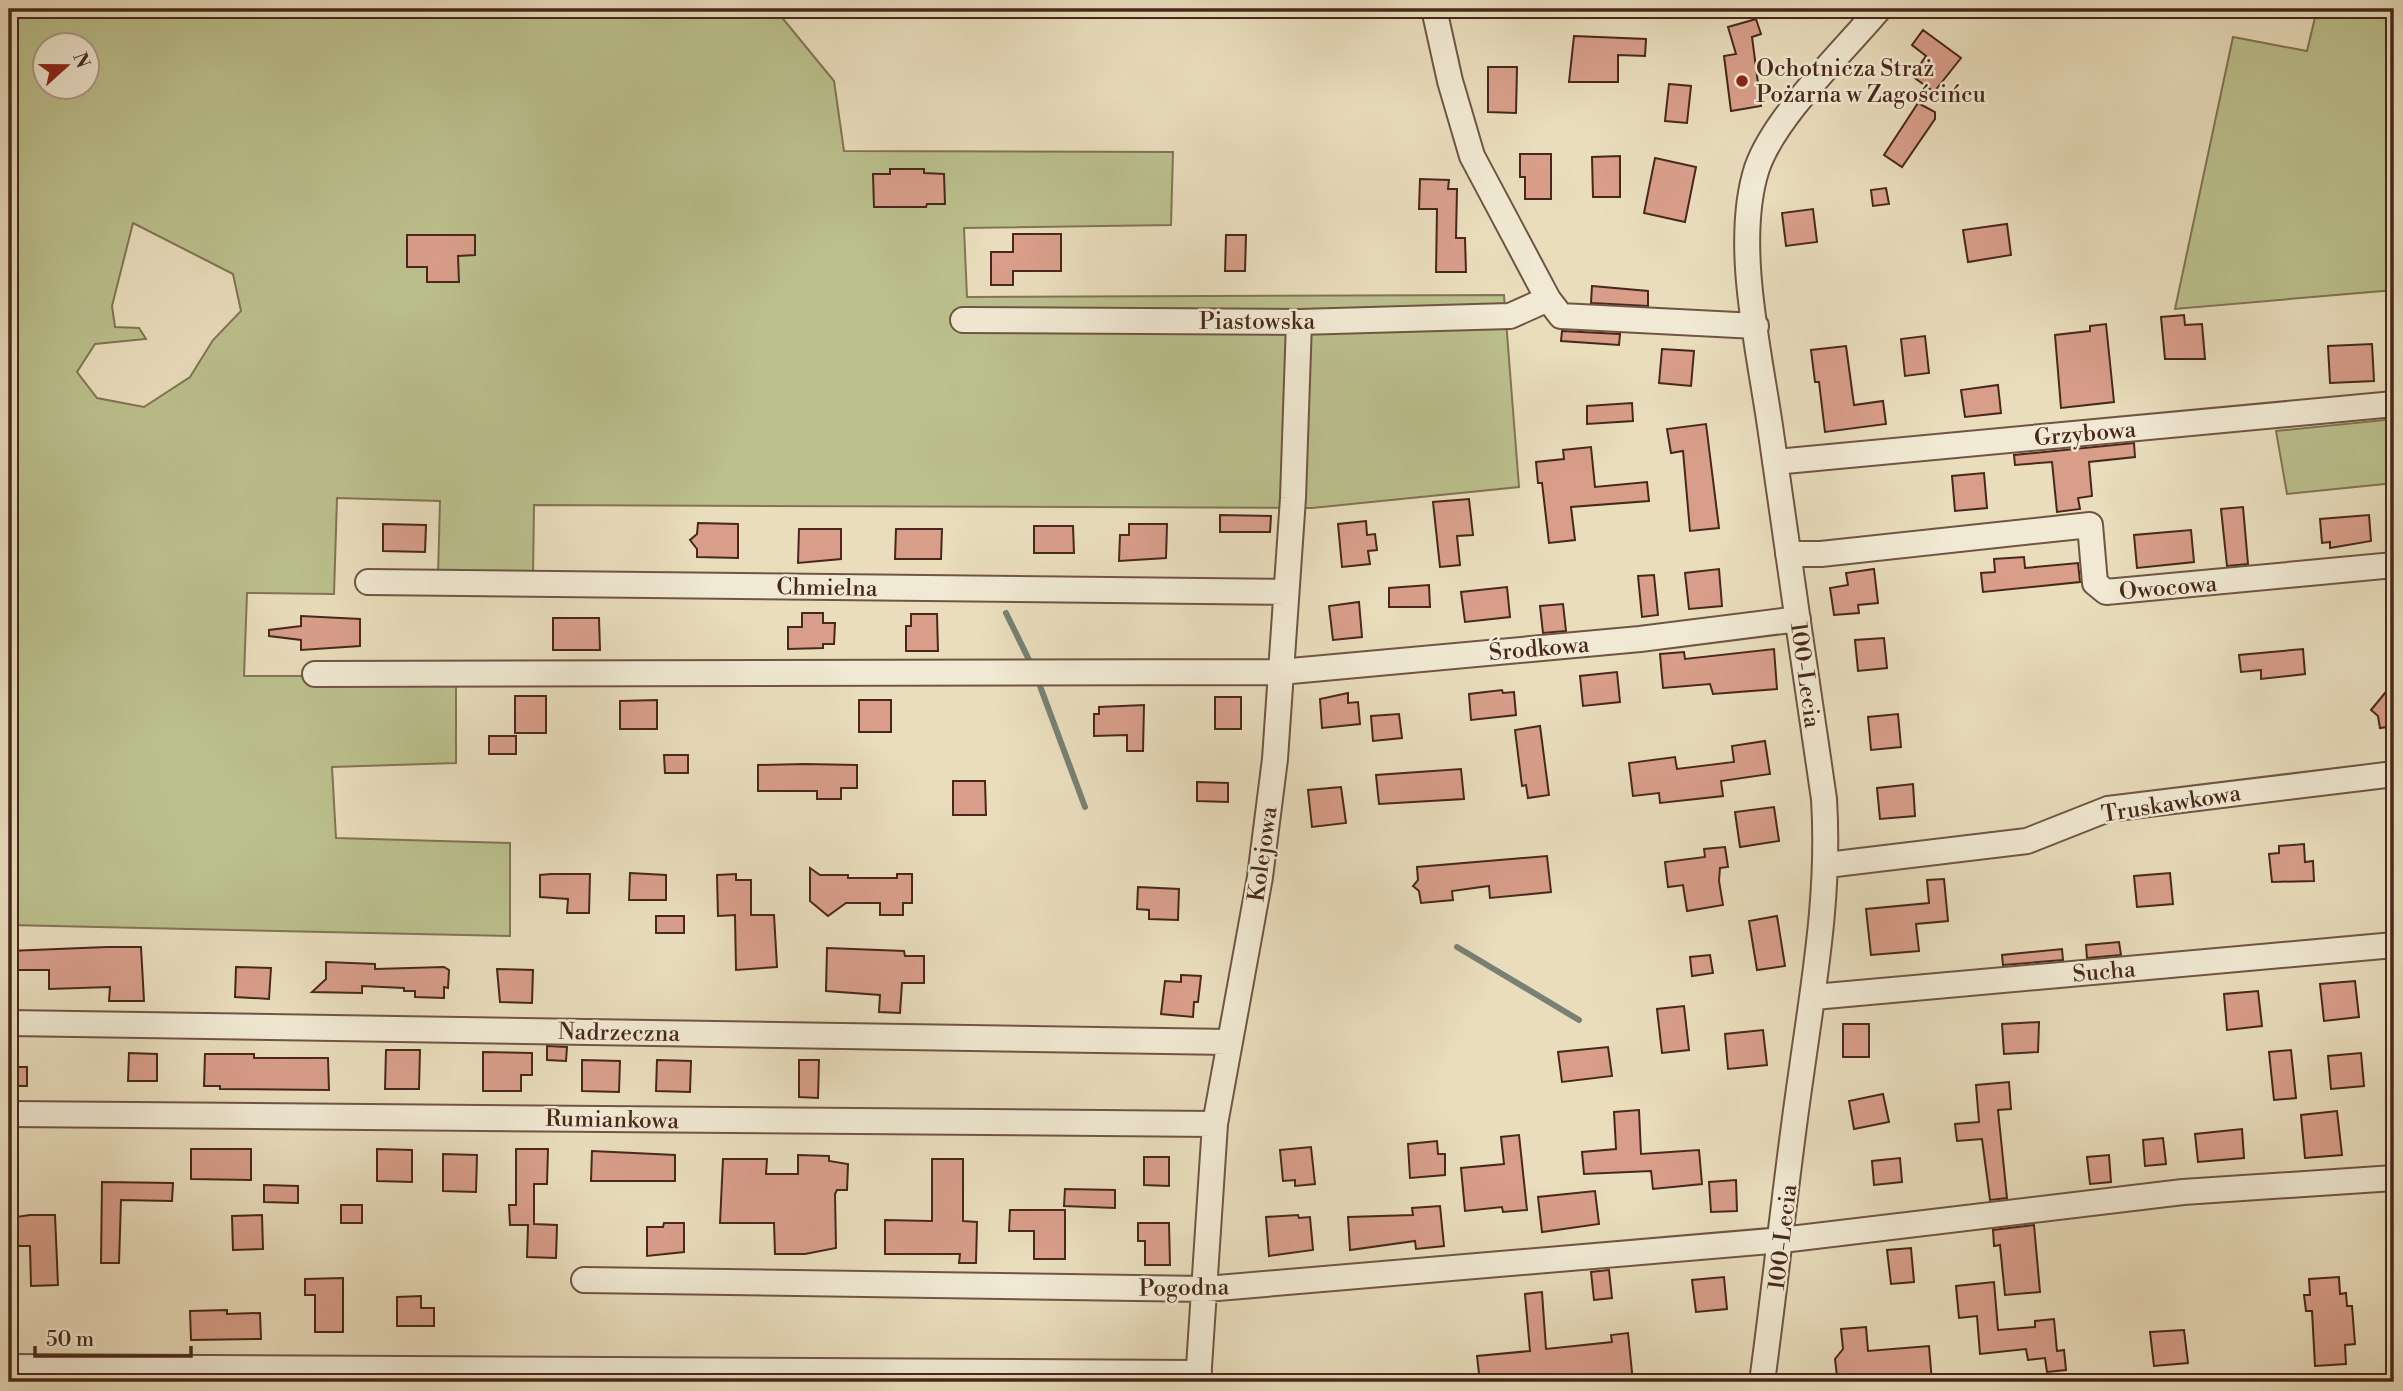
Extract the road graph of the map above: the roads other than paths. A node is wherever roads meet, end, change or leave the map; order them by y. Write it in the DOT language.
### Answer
graph roads {
  1 [pos="1434,9"];
  2 [pos="1879,9"];
  3 [pos="1548,299"];
  4 [pos="963,320"];
  5 [pos="1298,322"];
  6 [pos="1756,326"];
  7 [pos="2394,404"];
  8 [pos="1775,462"];
  9 [pos="1788,554"];
  10 [pos="2394,565"];
  11 [pos="368,582"];
  12 [pos="1286,593"];
  13 [pos="1798,619"];
  14 [pos="1280,672"];
  15 [pos="315,674"];
  16 [pos="2394,774"];
  17 [pos="1827,865"];
  18 [pos="2394,945"];
  19 [pos="1814,997"];
  20 [pos="9,1023"];
  21 [pos="1230,1042"];
  22 [pos="9,1114"];
  23 [pos="1215,1124"];
  24 [pos="2394,1178"];
  25 [pos="1782,1240"];
  26 [pos="584,1280"];
  27 [pos="1206,1289"];
  28 [pos="9,1367"];
  29 [pos="36,1374"];
  30 [pos="1198,1378"];
  31 [pos="1762,1382"];
  1 -- 3 [label="street"];
  2 -- 6 [label="street, 100-Lecia"];
  3 -- 5 [label="street, Piastowska"];
  3 -- 6 [label="street"];
  4 -- 5 [label="street, Piastowska"];
  5 -- 12 [label="street, Kolejowa"];
  6 -- 8 [label="street, 100-Lecia"];
  7 -- 8 [label="street, Grzybowa"];
  8 -- 9 [label="street, 100-Lecia"];
  9 -- 10 [label="street, Owocowa"];
  9 -- 13 [label="street, 100-Lecia"];
  11 -- 12 [label="street, Chmielna"];
  12 -- 14 [label="street, Kolejowa"];
  13 -- 14 [label="street, Środkowa"];
  13 -- 17 [label="street, 100-Lecia"];
  14 -- 15 [label="street, Środkowa"];
  14 -- 21 [label="street, Kolejowa"];
  16 -- 17 [label="street, Truskawkowa"];
  17 -- 19 [label="street, 100-Lecia"];
  18 -- 19 [label="street, Sucha"];
  19 -- 25 [label="street, 100-Lecia"];
  20 -- 21 [label="street, Nadrzeczna"];
  21 -- 23 [label="street, Kolejowa"];
  22 -- 23 [label="street, Rumiankowa"];
  23 -- 27 [label="street, Kolejowa"];
  24 -- 25 [label="street, Pogodna"];
  25 -- 27 [label="street, Pogodna"];
  25 -- 31 [label="street, 100-Lecia"];
  26 -- 27 [label="street, Pogodna"];
  27 -- 30 [label="street, Kolejowa"];
  28 -- 29 [label="street"];
  29 -- 30 [label="street"];
}
